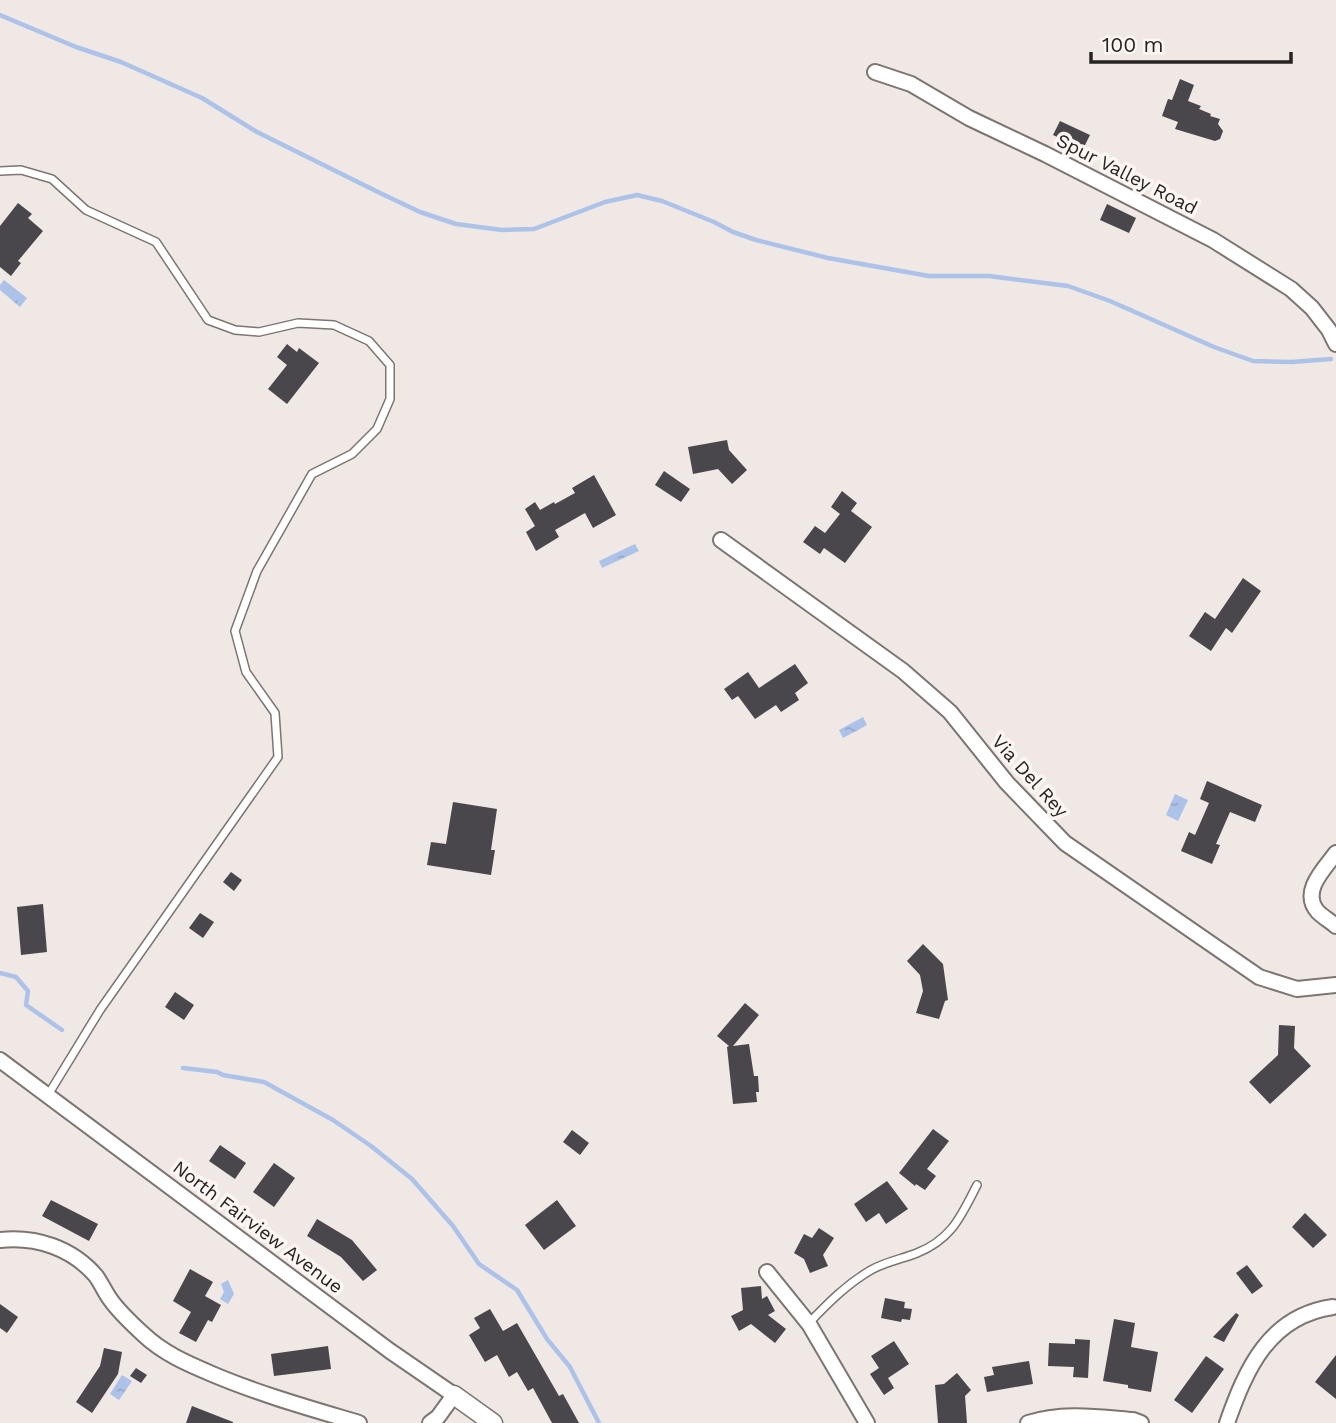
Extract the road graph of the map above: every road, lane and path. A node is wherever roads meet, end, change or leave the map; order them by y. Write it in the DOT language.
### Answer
graph roads {
  1 [pos="875,72"];
  2 [pos="0,171"];
  3 [pos="1336,344"];
  4 [pos="721,540"];
  5 [pos="1336,853"];
  6 [pos="1336,926"];
  7 [pos="1336,985"];
  8 [pos="0,1060"];
  9 [pos="48,1096"];
  10 [pos="977,1185"];
  11 [pos="0,1240"];
  12 [pos="767,1272"];
  13 [pos="1332,1307"];
  14 [pos="809,1324"];
  15 [pos="454,1395"];
  16 [pos="359,1423"];
  17 [pos="430,1423"];
  18 [pos="493,1423"];
  19 [pos="867,1423"];
  20 [pos="1028,1423"];
  21 [pos="1141,1423"];
  22 [pos="1227,1423"];
  1 -- 3 [label="street, Spur Valley Road"];
  2 -- 9 [label="lane"];
  4 -- 7 [label="street, Via Del Rey"];
  5 -- 6 [label="street"];
  8 -- 9 [label="street, North Fairview Avenue"];
  9 -- 15 [label="street, North Fairview Avenue"];
  10 -- 14 [label="lane"];
  11 -- 16 [label="street"];
  12 -- 14 [label="street"];
  13 -- 22 [label="street"];
  14 -- 19 [label="street"];
  15 -- 17 [label="street"];
  15 -- 18 [label="street, North Fairview Avenue"];
  20 -- 21 [label="street"];
}
